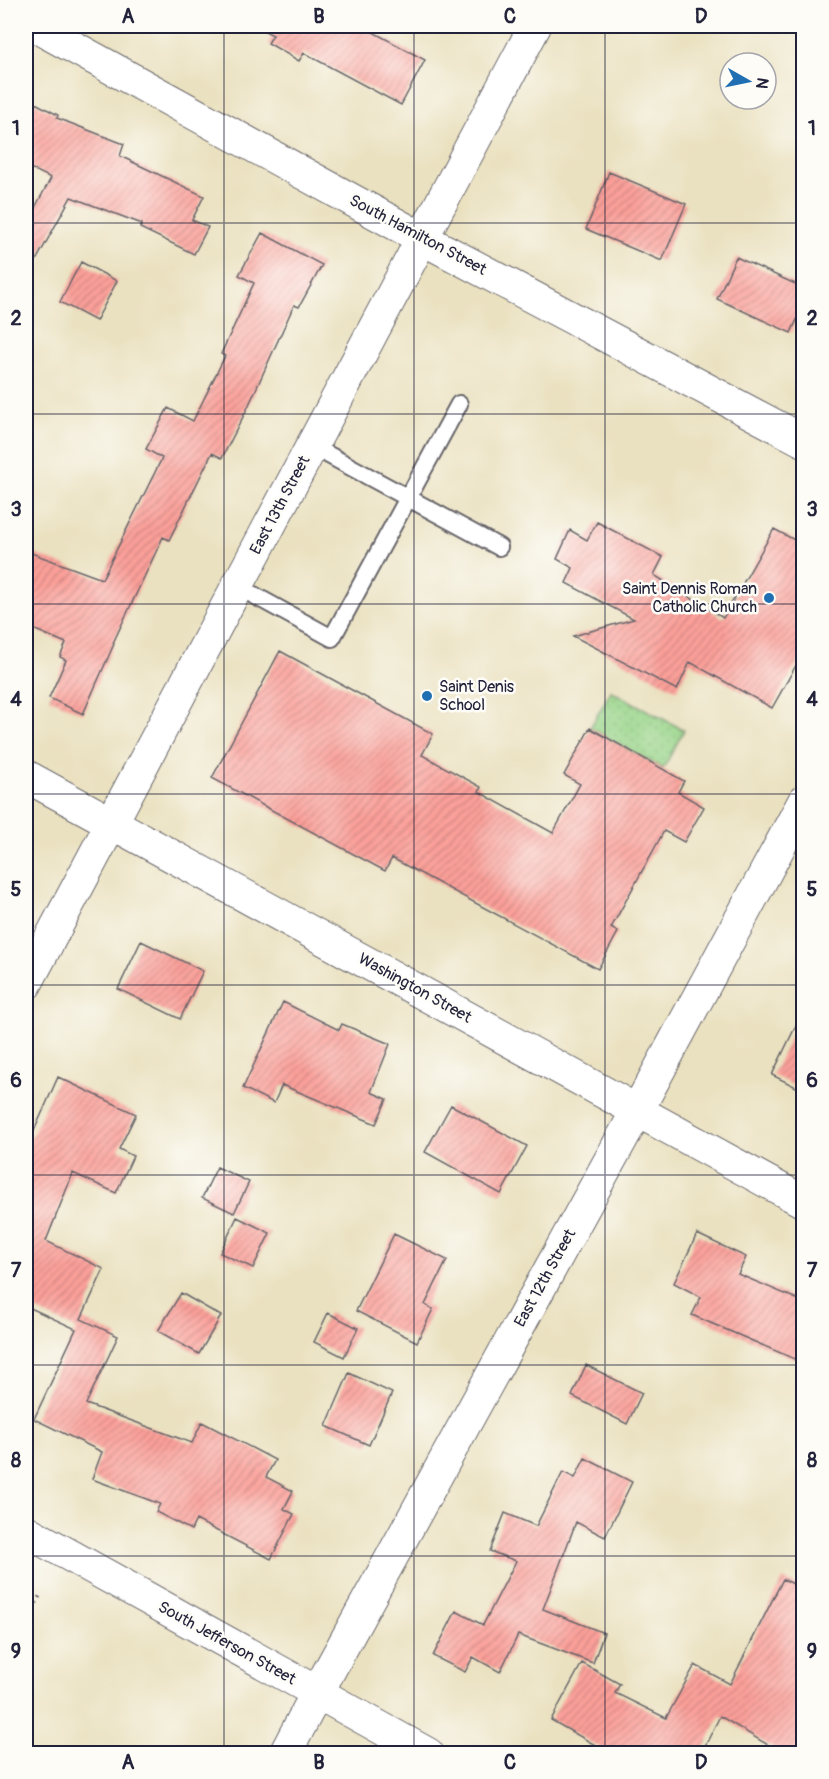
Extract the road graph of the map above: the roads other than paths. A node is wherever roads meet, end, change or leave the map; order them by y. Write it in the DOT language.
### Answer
graph roads {
  1 [pos="35,26"];
  2 [pos="535,26"];
  3 [pos="423,239"];
  4 [pos="459,404"];
  5 [pos="804,441"];
  6 [pos="312,446"];
  7 [pos="408,498"];
  8 [pos="499,547"];
  9 [pos="237,586"];
  10 [pos="26,776"];
  11 [pos="804,801"];
  12 [pos="111,821"];
  13 [pos="26,984"];
  14 [pos="637,1111"];
  15 [pos="804,1202"];
  16 [pos="26,1531"];
  17 [pos="316,1693"];
  18 [pos="285,1754"];
  19 [pos="428,1754"];
  1 -- 3 [label="street, South Hamilton Street"];
  2 -- 3 [label="street, East 13th Street"];
  3 -- 5 [label="street, South Hamilton Street"];
  3 -- 6 [label="street, East 13th Street"];
  4 -- 7 [label="lane"];
  6 -- 7 [label="lane"];
  6 -- 9 [label="street, East 13th Street"];
  7 -- 8 [label="lane"];
  7 -- 9 [label="lane"];
  9 -- 12 [label="street, East 13th Street"];
  10 -- 12 [label="street, Washington Street"];
  11 -- 14 [label="street, East 12th Street"];
  12 -- 13 [label="street, East 13th Street"];
  12 -- 14 [label="street, Washington Street"];
  14 -- 15 [label="street, Washington Street"];
  14 -- 17 [label="street, East 12th Street"];
  16 -- 17 [label="street, South Jefferson Street"];
  17 -- 18 [label="street, East 12th Street"];
  17 -- 19 [label="street, South Jefferson Street"];
}
